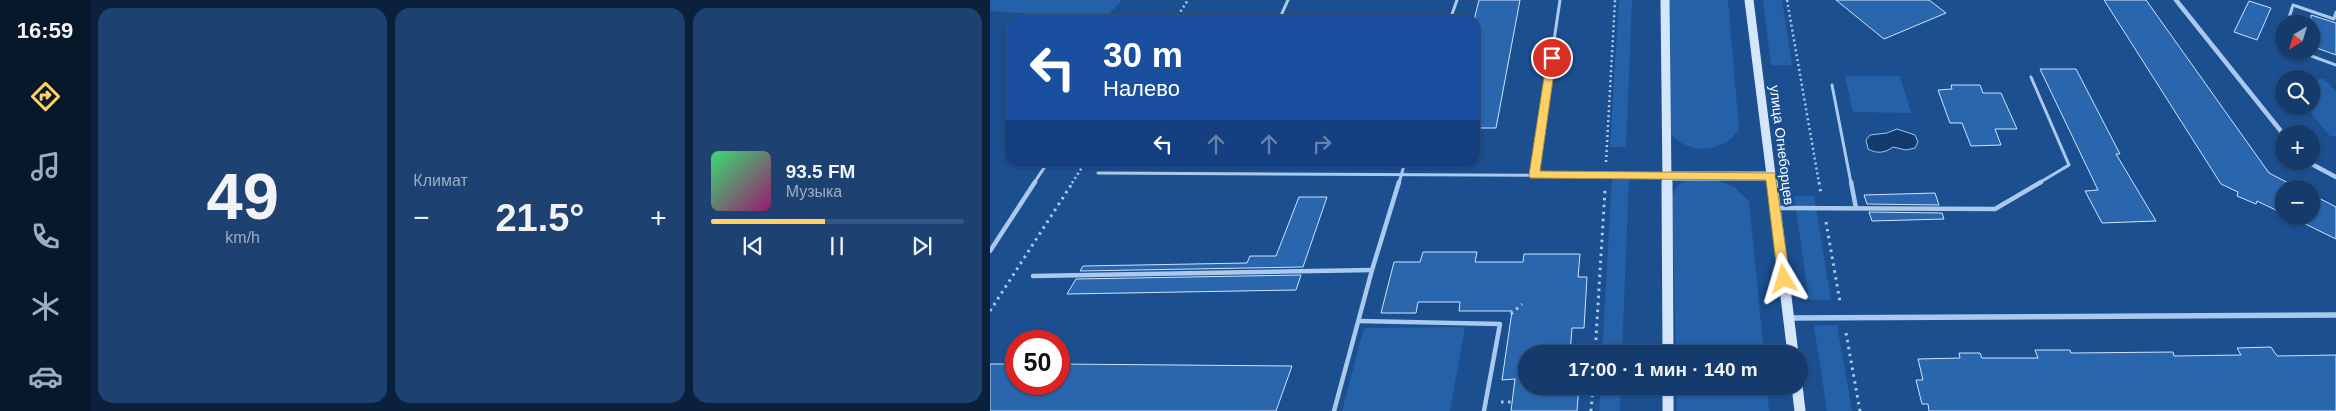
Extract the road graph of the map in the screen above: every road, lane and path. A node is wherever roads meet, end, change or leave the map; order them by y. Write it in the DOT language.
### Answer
graph roads {
  1 [pos="1188,0"];
  2 [pos="1288,0"];
  3 [pos="1457,0"];
  4 [pos="1560,0"];
  5 [pos="1665,0"];
  6 [pos="1749,0"];
  7 [pos="2176,0"];
  8 [pos="2336,12"];
  9 [pos="1179,15"];
  10 [pos="1281,15"];
  11 [pos="1452,15"];
  12 [pos="2290,15"];
  13 [pos="2320,59"];
  14 [pos="2336,65"];
  15 [pos="2031,77"];
  16 [pos="1832,85"];
  17 [pos="2276,125"];
  18 [pos="1045,167"];
  19 [pos="1082,167"];
  20 [pos="1403,167"];
  21 [pos="2320,168"];
  22 [pos="1098,173"];
  23 [pos="1401,174"];
  24 [pos="1534,175"];
  25 [pos="1666,176"];
  26 [pos="1771,176"];
  27 [pos="2336,177"];
  28 [pos="1775,208"];
  29 [pos="1856,208"];
  30 [pos="990,251"];
  31 [pos="1372,270"];
  32 [pos="1033,276"];
  33 [pos="990,311"];
  34 [pos="2336,314"];
  35 [pos="1789,318"];
  36 [pos="1359,321"];
  37 [pos="1668,345"];
  38 [pos="1792,345"];
  39 [pos="1592,395"];
  40 [pos="1668,395"];
  41 [pos="1798,395"];
  42 [pos="1334,411"];
  43 [pos="1484,411"];
  44 [pos="1591,411"];
  45 [pos="1668,411"];
  46 [pos="1800,411"];
  1 -- 9 [label="path"];
  2 -- 10 [label="lane"];
  3 -- 11 [label="lane"];
  4 -- 24 [label="lane"];
  5 -- 25 [label="main road"];
  6 -- 26 [label="main road, улица Огнеборцев"];
  7 -- 17 [label="street"];
  8 -- 12 [label="lane"];
  13 -- 14 [label="lane"];
  15 -- 29 [label="lane"];
  16 -- 29 [label="lane"];
  18 -- 30 [label="lane"];
  19 -- 33 [label="path"];
  20 -- 23 [label="lane"];
  21 -- 27 [label="street"];
  22 -- 23 [label="lane"];
  23 -- 24 [label="lane"];
  23 -- 31 [label="lane"];
  24 -- 25 [label="lane"];
  25 -- 26 [label="main road"];
  25 -- 37 [label="main road"];
  26 -- 28 [label="main road, улица Огнеборцев"];
  28 -- 29 [label="lane"];
  28 -- 35 [label="main road, улица Огнеборцев"];
  31 -- 32 [label="lane"];
  31 -- 36 [label="lane"];
  34 -- 35 [label="street"];
  35 -- 38 [label="main road, улица Огнеборцев"];
  36 -- 42 [label="lane"];
  36 -- 43 [label="lane"];
  39 -- 44 [label="path"];
  40 -- 45 [label="main road"];
  41 -- 46 [label="main road"];
}
